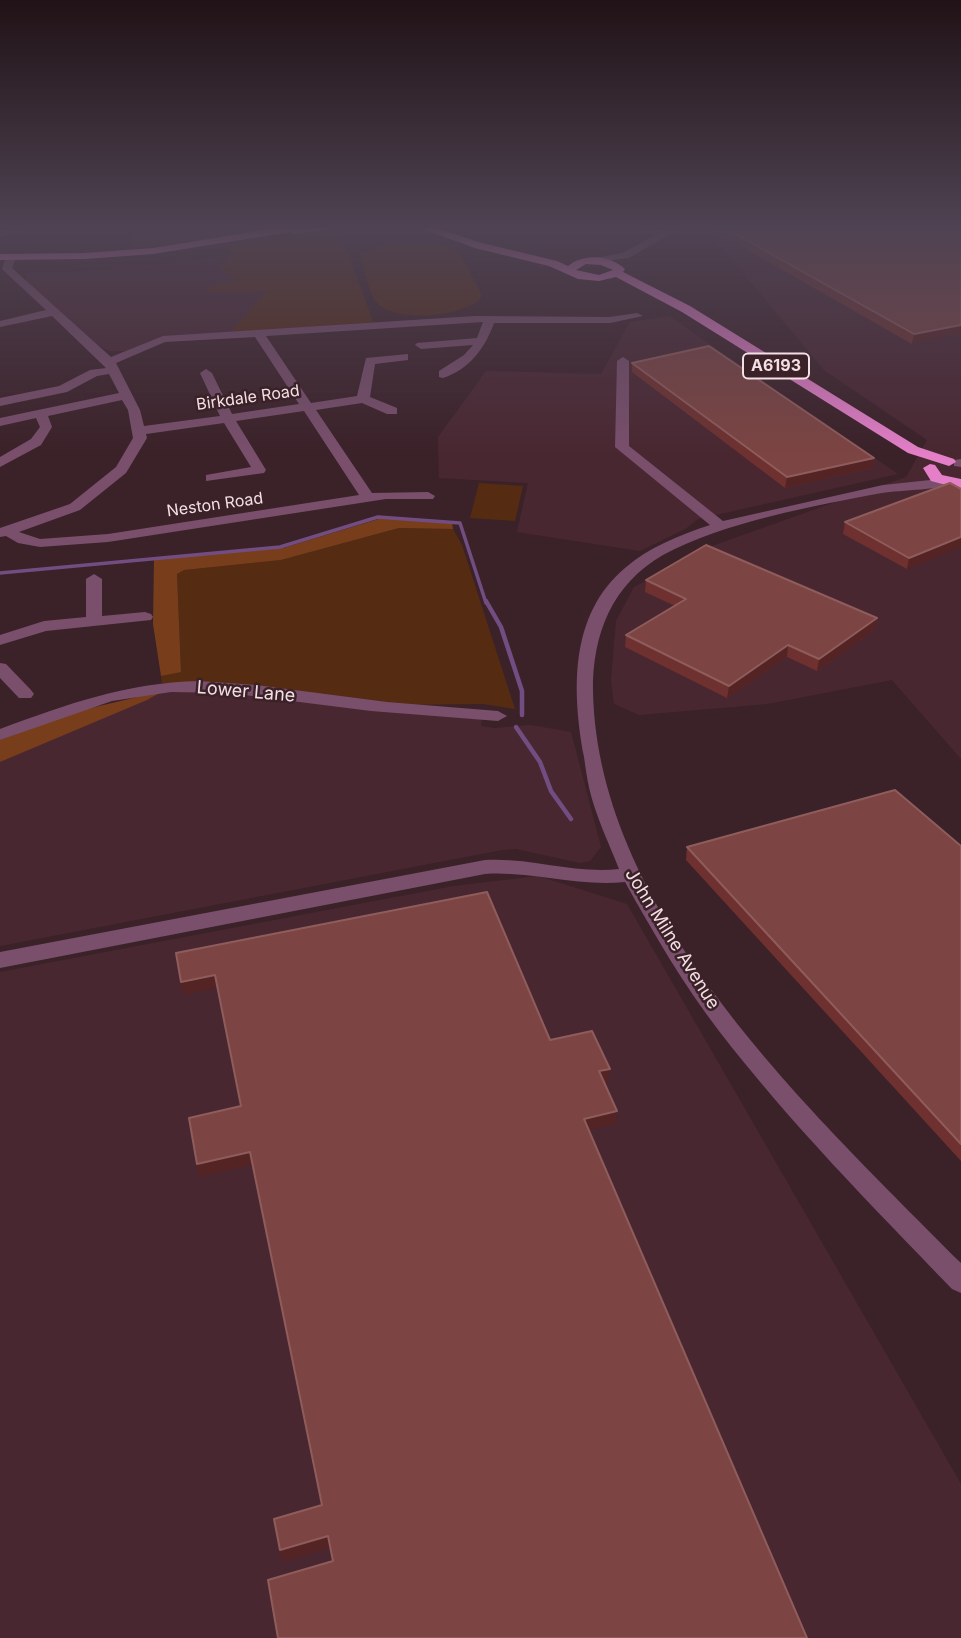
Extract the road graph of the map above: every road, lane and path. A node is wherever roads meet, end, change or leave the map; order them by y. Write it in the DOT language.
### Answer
graph roads {
  1 [pos="43,302"];
  2 [pos="669,302"];
  3 [pos="53,312"];
  4 [pos="637,316"];
  5 [pos="490,319"];
  6 [pos="0,324"];
  7 [pos="258,333"];
  8 [pos="482,341"];
  9 [pos="421,345"];
  10 [pos="404,357"];
  11 [pos="623,361"];
  12 [pos="112,366"];
  13 [pos="206,373"];
  14 [pos="443,374"];
  15 [pos="126,395"];
  16 [pos="362,399"];
  17 [pos="0,402"];
  18 [pos="305,407"];
  19 [pos="392,411"];
  20 [pos="41,414"];
  21 [pos="228,418"];
  22 [pos="0,422"];
  23 [pos="139,431"];
  24 [pos="913,450"];
  25 [pos="958,462"];
  26 [pos="0,463"];
  27 [pos="924,474"];
  28 [pos="211,478"];
  29 [pos="958,483"];
  30 [pos="428,496"];
  31 [pos="369,499"];
  32 [pos="720,526"];
  33 [pos="4,532"];
  34 [pos="94,579"];
  35 [pos="145,617"];
  36 [pos="94,622"];
  37 [pos="1,637"];
  38 [pos="0,668"];
  39 [pos="24,694"];
  40 [pos="491,718"];
  41 [pos="0,735"];
  42 [pos="630,875"];
  43 [pos="0,960"];
  44 [pos="961,1281"];
  1 -- 3 [label="street"];
  2 -- 24 [label="highway, A6193"];
  3 -- 6 [label="street"];
  3 -- 12 [label="street"];
  4 -- 5 [label="street"];
  5 -- 7 [label="street"];
  5 -- 8 [label="street"];
  7 -- 12 [label="street"];
  7 -- 18 [label="street"];
  8 -- 9 [label="street"];
  8 -- 14 [label="street"];
  10 -- 16 [label="street"];
  11 -- 32 [label="street"];
  12 -- 15 [label="street"];
  12 -- 17 [label="street"];
  13 -- 21 [label="street"];
  15 -- 20 [label="street"];
  15 -- 23 [label="street"];
  16 -- 18 [label="street, Birkdale Road"];
  16 -- 19 [label="street"];
  18 -- 21 [label="street, Birkdale Road"];
  18 -- 31 [label="street"];
  20 -- 22 [label="street"];
  20 -- 26 [label="street"];
  21 -- 23 [label="street, Birkdale Road"];
  21 -- 28 [label="street"];
  23 -- 33 [label="street"];
  24 -- 25 [label="highway, A6193"];
  24 -- 27 [label="highway, A6193"];
  25 -- 27 [label="highway, A6193"];
  27 -- 29 [label="highway, A6193"];
  27 -- 32 [label="street, John Milne Avenue"];
  30 -- 31 [label="street, Neston Road"];
  31 -- 33 [label="street, Neston Road"];
  32 -- 42 [label="street, John Milne Avenue"];
  34 -- 36 [label="street"];
  35 -- 36 [label="street"];
  36 -- 37 [label="street"];
  38 -- 39 [label="street"];
  40 -- 41 [label="street, Lower Lane"];
  42 -- 43 [label="street"];
  42 -- 44 [label="street, John Milne Avenue"];
}
